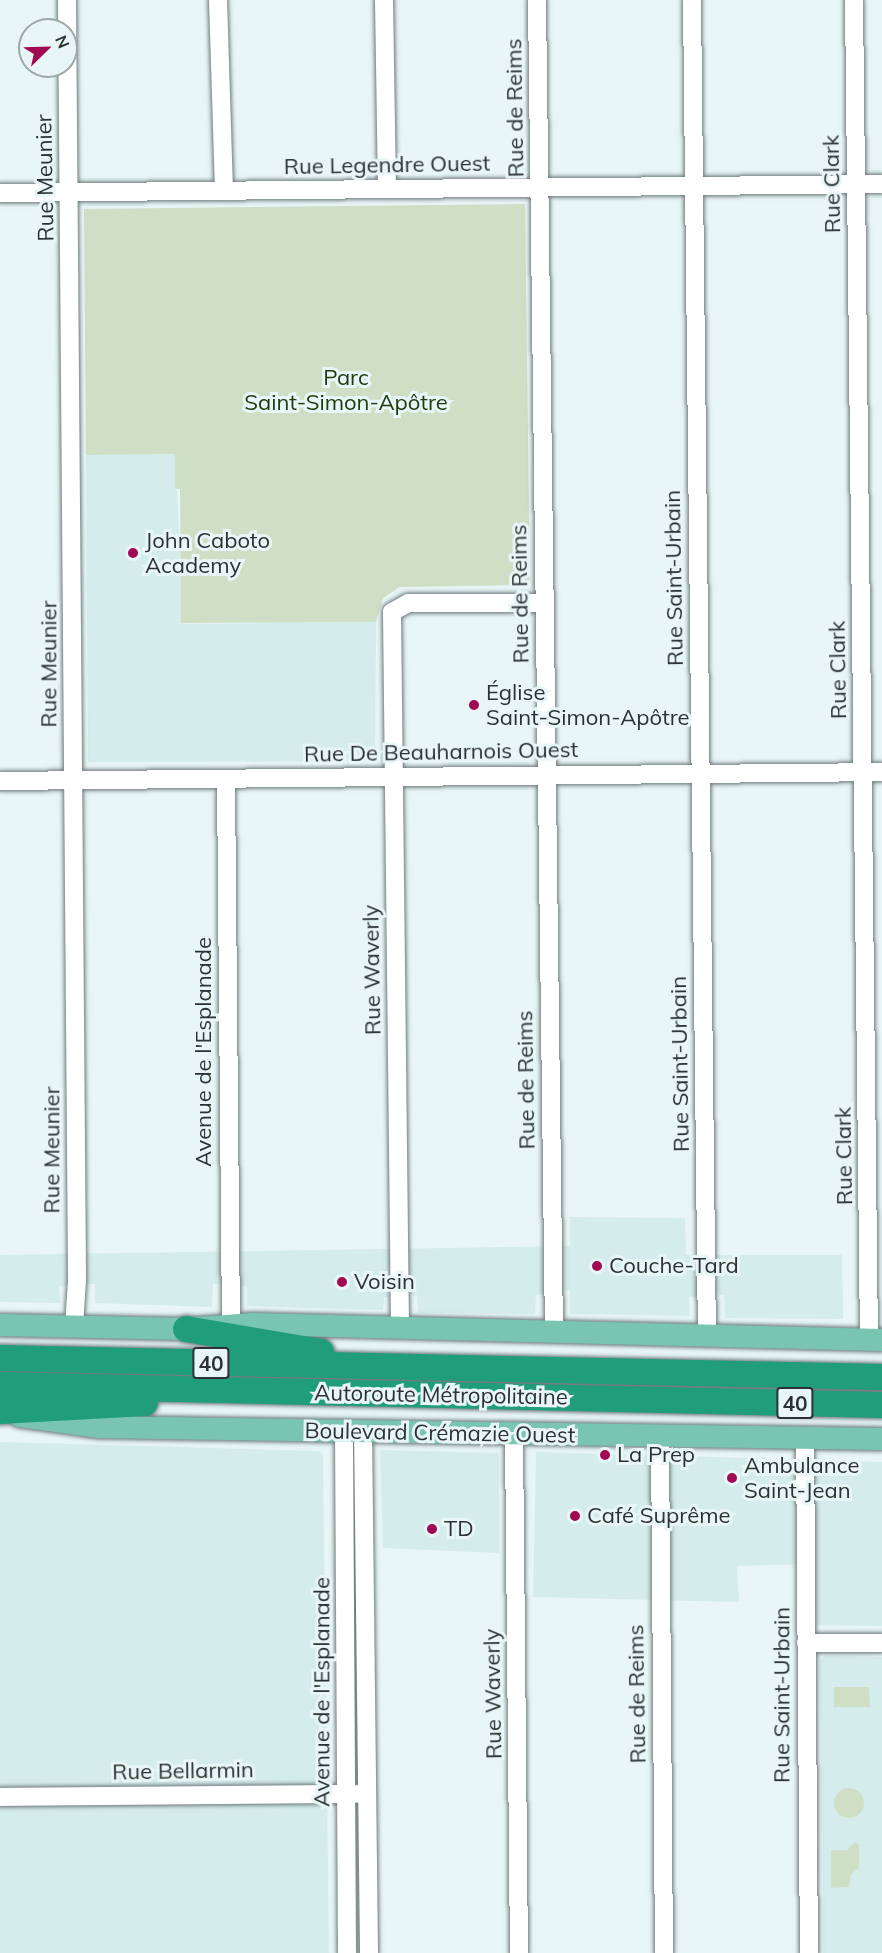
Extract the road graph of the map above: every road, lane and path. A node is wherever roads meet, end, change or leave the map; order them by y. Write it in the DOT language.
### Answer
graph roads {
  1 [pos="68,0"];
  2 [pos="218,0"];
  3 [pos="384,0"];
  4 [pos="537,0"];
  5 [pos="692,0"];
  6 [pos="854,0"];
  7 [pos="856,184"];
  8 [pos="882,184"];
  9 [pos="540,186"];
  10 [pos="694,186"];
  11 [pos="387,189"];
  12 [pos="224,191"];
  13 [pos="69,193"];
  14 [pos="0,194"];
  15 [pos="544,603"];
  16 [pos="863,772"];
  17 [pos="882,772"];
  18 [pos="701,774"];
  19 [pos="546,775"];
  20 [pos="393,777"];
  21 [pos="226,779"];
  22 [pos="0,781"];
  23 [pos="74,781"];
  24 [pos="0,1325"];
  25 [pos="231,1325"];
  26 [pos="74,1327"];
  27 [pos="400,1328"];
  28 [pos="186,1329"];
  29 [pos="554,1331"];
  30 [pos="707,1335"];
  31 [pos="876,1340"];
  32 [pos="0,1358"];
  33 [pos="422,1368"];
  34 [pos="882,1377"];
  35 [pos="0,1385"];
  36 [pos="331,1393"];
  37 [pos="882,1405"];
  38 [pos="0,1412"];
  39 [pos="353,1431"];
  40 [pos="660,1435"];
  41 [pos="514,1436"];
  42 [pos="805,1437"];
  43 [pos="882,1438"];
  44 [pos="806,1643"];
  45 [pos="882,1643"];
  46 [pos="346,1794"];
  47 [pos="367,1794"];
  48 [pos="0,1797"];
  49 [pos="347,1953"];
  50 [pos="369,1953"];
  51 [pos="519,1953"];
  52 [pos="664,1953"];
  53 [pos="809,1953"];
  1 -- 13 [label="street, Rue Meunier"];
  2 -- 12 [label="street"];
  3 -- 11 [label="street"];
  4 -- 9 [label="street, Rue de Reims"];
  5 -- 10 [label="street, Rue Saint-Urbain"];
  6 -- 7 [label="street, Rue Clark"];
  7 -- 8 [label="street, Rue Legendre Ouest"];
  7 -- 10 [label="street, Rue Legendre Ouest"];
  7 -- 16 [label="street, Rue Clark"];
  9 -- 10 [label="street, Rue Legendre Ouest"];
  9 -- 11 [label="street, Rue Legendre Ouest"];
  9 -- 15 [label="street, Rue de Reims"];
  10 -- 18 [label="street, Rue Saint-Urbain"];
  11 -- 12 [label="street, Rue Legendre Ouest"];
  12 -- 13 [label="street, Rue Legendre Ouest"];
  13 -- 14 [label="street, Rue Legendre Ouest"];
  13 -- 23 [label="street, Rue Meunier"];
  15 -- 19 [label="street, Rue de Reims"];
  15 -- 20 [label="street, Rue Waverly"];
  16 -- 17 [label="street, Rue De Beauharnois Ouest"];
  16 -- 18 [label="street, Rue De Beauharnois Ouest"];
  16 -- 31 [label="street, Rue Clark"];
  18 -- 19 [label="street, Rue De Beauharnois Ouest"];
  18 -- 30 [label="street, Rue Saint-Urbain"];
  19 -- 20 [label="street, Rue De Beauharnois Ouest"];
  19 -- 29 [label="street, Rue de Reims"];
  20 -- 21 [label="street, Rue De Beauharnois Ouest"];
  20 -- 27 [label="street, Rue Waverly"];
  21 -- 23 [label="street, Rue De Beauharnois Ouest"];
  21 -- 25 [label="street, Avenue de l'Esplanade"];
  22 -- 23 [label="street, Rue De Beauharnois Ouest"];
  23 -- 26 [label="street, Rue Meunier"];
  24 -- 26 [label="main road"];
  25 -- 27 [label="main road"];
  25 -- 28 [label="main road"];
  26 -- 28 [label="main road"];
  27 -- 29 [label="main road"];
  28 -- 33 [label="highway"];
  29 -- 30 [label="main road"];
  30 -- 31 [label="main road"];
  32 -- 33 [label="highway, Autoroute Métropolitaine / 40"];
  33 -- 34 [label="highway, Autoroute Métropolitaine / 40"];
  35 -- 36 [label="highway, Autoroute Métropolitaine / 40"];
  36 -- 37 [label="highway, Autoroute Métropolitaine / 40"];
  36 -- 38 [label="highway"];
  38 -- 39 [label="main road, Boulevard Crémazie Ouest"];
  39 -- 41 [label="main road, Boulevard Crémazie Ouest"];
  39 -- 46 [label="street, Avenue de l'Esplanade"];
  39 -- 47 [label="street, Avenue de l'Esplanade"];
  40 -- 41 [label="main road, Boulevard Crémazie Ouest"];
  40 -- 42 [label="main road, Boulevard Crémazie Ouest"];
  40 -- 52 [label="street, Rue de Reims"];
  41 -- 51 [label="street, Rue Waverly"];
  42 -- 43 [label="main road, Boulevard Crémazie Ouest"];
  42 -- 44 [label="street, Rue Saint-Urbain"];
  44 -- 45 [label="street"];
  44 -- 53 [label="street, Rue Saint-Urbain"];
  46 -- 47 [label="street, Rue Bellarmin"];
  46 -- 48 [label="street, Rue Bellarmin"];
  46 -- 49 [label="street, Avenue de l'Esplanade"];
  47 -- 50 [label="street, Avenue de l'Esplanade"];
}
